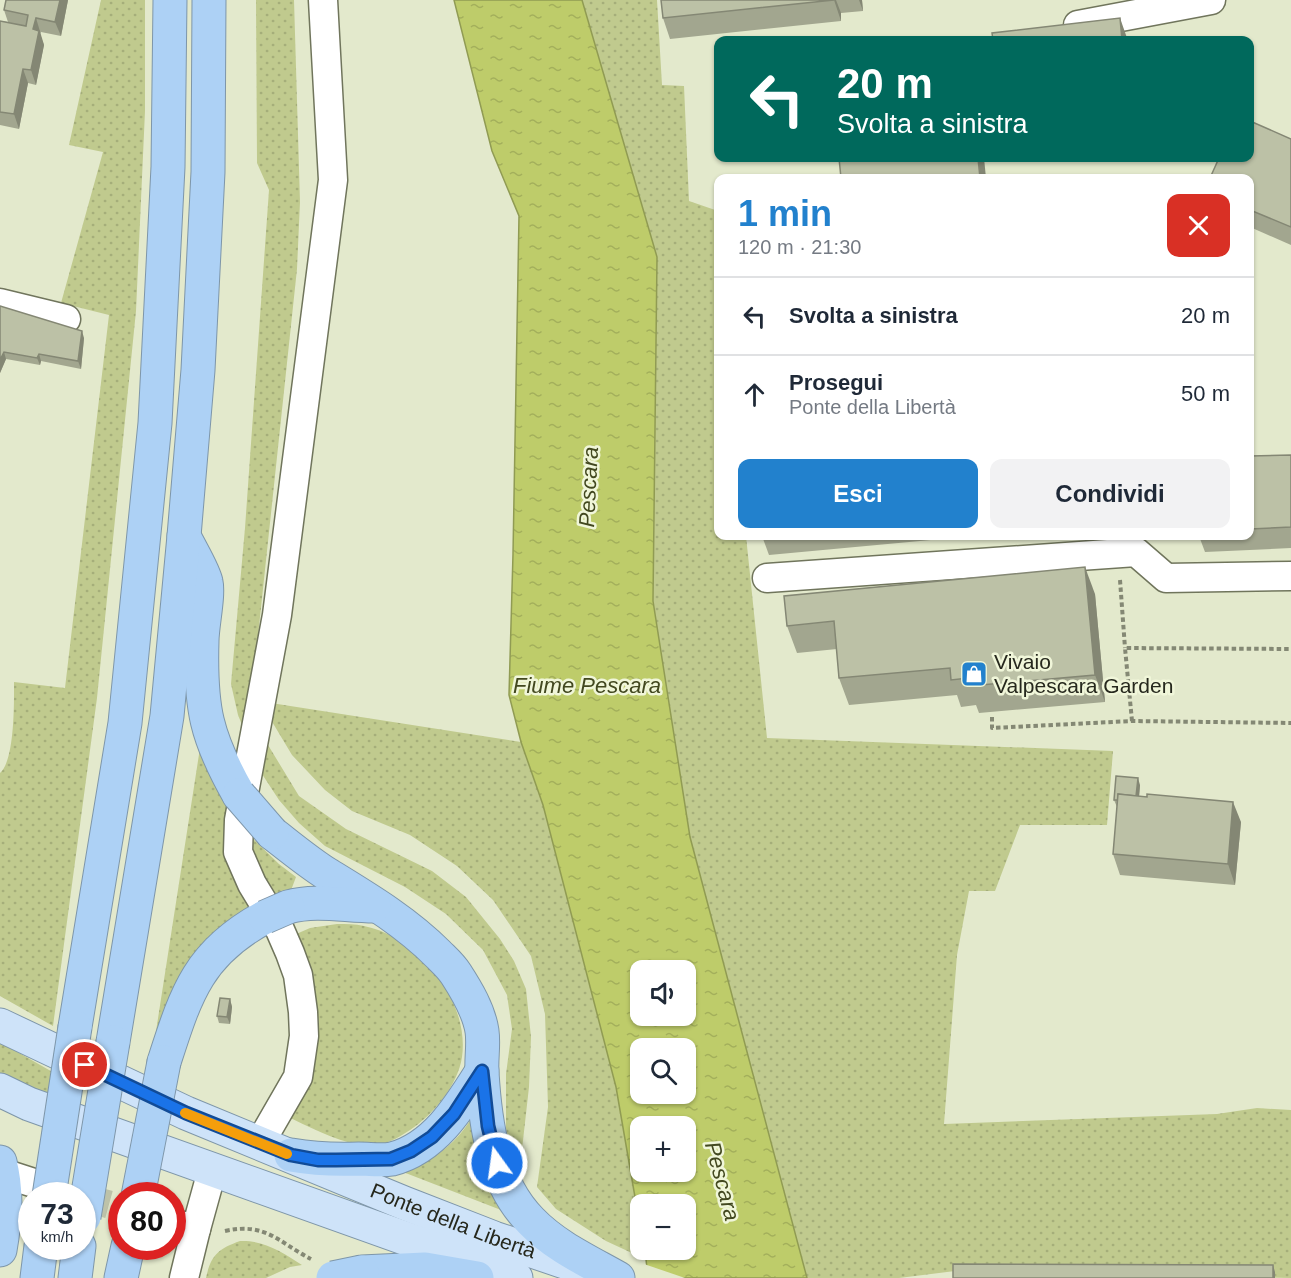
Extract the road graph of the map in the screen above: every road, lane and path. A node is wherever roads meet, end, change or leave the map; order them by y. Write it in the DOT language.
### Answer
graph roads {
  1 [pos="170,0"];
  2 [pos="209,0"];
  3 [pos="323,0"];
  4 [pos="1211,0"];
  5 [pos="1054,30"];
  6 [pos="0,303"];
  7 [pos="66,318"];
  8 [pos="184,536"];
  9 [pos="1291,576"];
  10 [pos="767,578"];
  11 [pos="1120,579"];
  12 [pos="1125,648"];
  13 [pos="1291,649"];
  14 [pos="992,717"];
  15 [pos="1132,721"];
  16 [pos="1291,723"];
  17 [pos="378,906"];
  18 [pos="0,1025"];
  19 [pos="482,1071"];
  20 [pos="0,1090"];
  21 [pos="260,1143"];
  22 [pos="291,1155"];
  23 [pos="2,1168"];
  24 [pos="212,1171"];
  25 [pos="29,1182"];
  26 [pos="46,1182"];
  27 [pos="90,1182"];
  28 [pos="141,1182"];
  29 [pos="199,1228"];
  30 [pos="0,1250"];
  31 [pos="303,1255"];
  32 [pos="39,1260"];
  33 [pos="78,1260"];
  34 [pos="125,1260"];
  35 [pos="493,1265"];
  36 [pos="348,1275"];
  37 [pos="37,1278"];
  38 [pos="75,1278"];
  39 [pos="121,1278"];
  40 [pos="184,1278"];
  41 [pos="612,1278"];
  42 [pos="618,1278"];
  1 -- 26 [label="highway, bridge"];
  2 -- 8 [label="highway"];
  3 -- 21 [label="street"];
  4 -- 5 [label="street"];
  6 -- 7 [label="street"];
  8 -- 17 [label="highway, bridge"];
  8 -- 27 [label="highway, bridge"];
  9 -- 10 [label="street"];
  11 -- 12 [label="path"];
  12 -- 13 [label="path"];
  12 -- 15 [label="path"];
  14 -- 15 [label="path"];
  15 -- 16 [label="path"];
  17 -- 19 [label="highway"];
  17 -- 28 [label="highway, bridge"];
  18 -- 21 [label="main road, Ponte della Libertà"];
  19 -- 22 [label="highway"];
  19 -- 42 [label="highway"];
  20 -- 24 [label="main road, Ponte della Libertà"];
  21 -- 22 [label="main road, Ponte della Libertà"];
  22 -- 35 [label="main road, Ponte della Libertà"];
  23 -- 25 [label="street"];
  23 -- 30 [label="highway"];
  24 -- 29 [label="street"];
  24 -- 35 [label="main road, Ponte della Libertà"];
  29 -- 31 [label="path"];
  29 -- 40 [label="street"];
  32 -- 37 [label="highway"];
  33 -- 38 [label="highway"];
  34 -- 39 [label="highway"];
  35 -- 36 [label="highway"];
  35 -- 41 [label="main road, Ponte della Libertà"];
}
